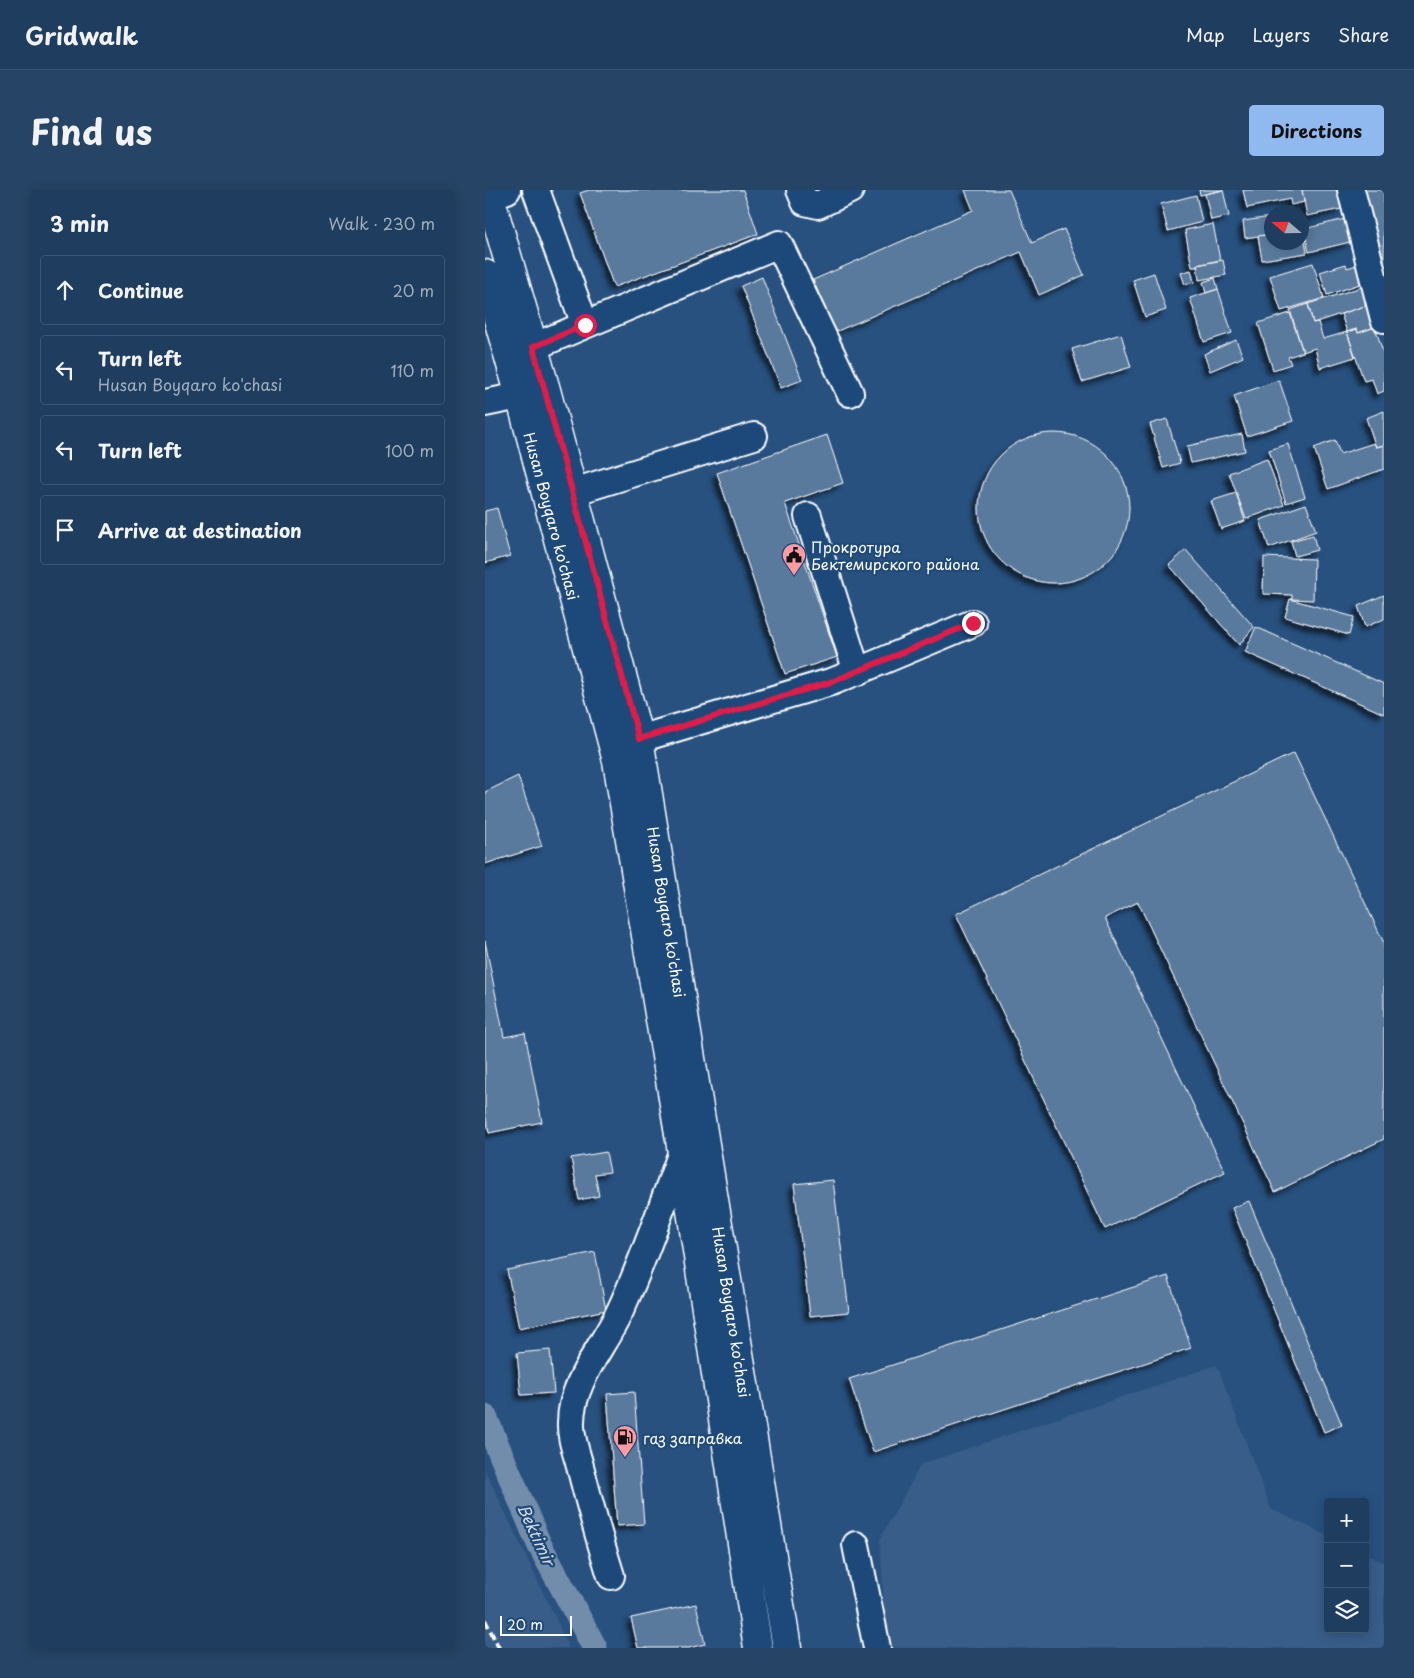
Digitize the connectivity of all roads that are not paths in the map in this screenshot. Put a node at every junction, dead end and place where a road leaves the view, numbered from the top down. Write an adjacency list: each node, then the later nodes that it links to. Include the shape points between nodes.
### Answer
1 (536, 190): 8 (street)
2 (800, 190): 3 (street, via 805,202 818,205)
3 (850, 190)
4 (1351, 190): 7 (street)
5 (495, 192): 9 (main road, Husan Boyqaro ko'chasi)
6 (485, 274): 11 (main road, Husan Boyqaro ko'chasi)
7 (1382, 307)
8 (585, 325): 9 (street); 10 (street, via 779,244)
9 (533, 347): 14 (main road, Husan Boyqaro ko'chasi)
10 (850, 393)
11 (520, 396): 12 (street); 19 (main road, Husan Boyqaro ko'chasi, via 617,761)
12 (485, 403)
13 (754, 436): 14 (street)
14 (573, 492): 18 (main road, Husan Boyqaro ko'chasi)
15 (808, 516): 17 (street)
16 (973, 623): 17 (street)
17 (857, 672): 18 (street)
18 (639, 739): 23 (main road, Husan Boyqaro ko'chasi)
19 (682, 1152): 21 (street, via 619,1313 594,1356 574,1403 572,1436); 22 (main road, Husan Boyqaro ko'chasi)
20 (856, 1544): 24 (street)
21 (611, 1576)
22 (758, 1648)
23 (787, 1648)
24 (877, 1648)

